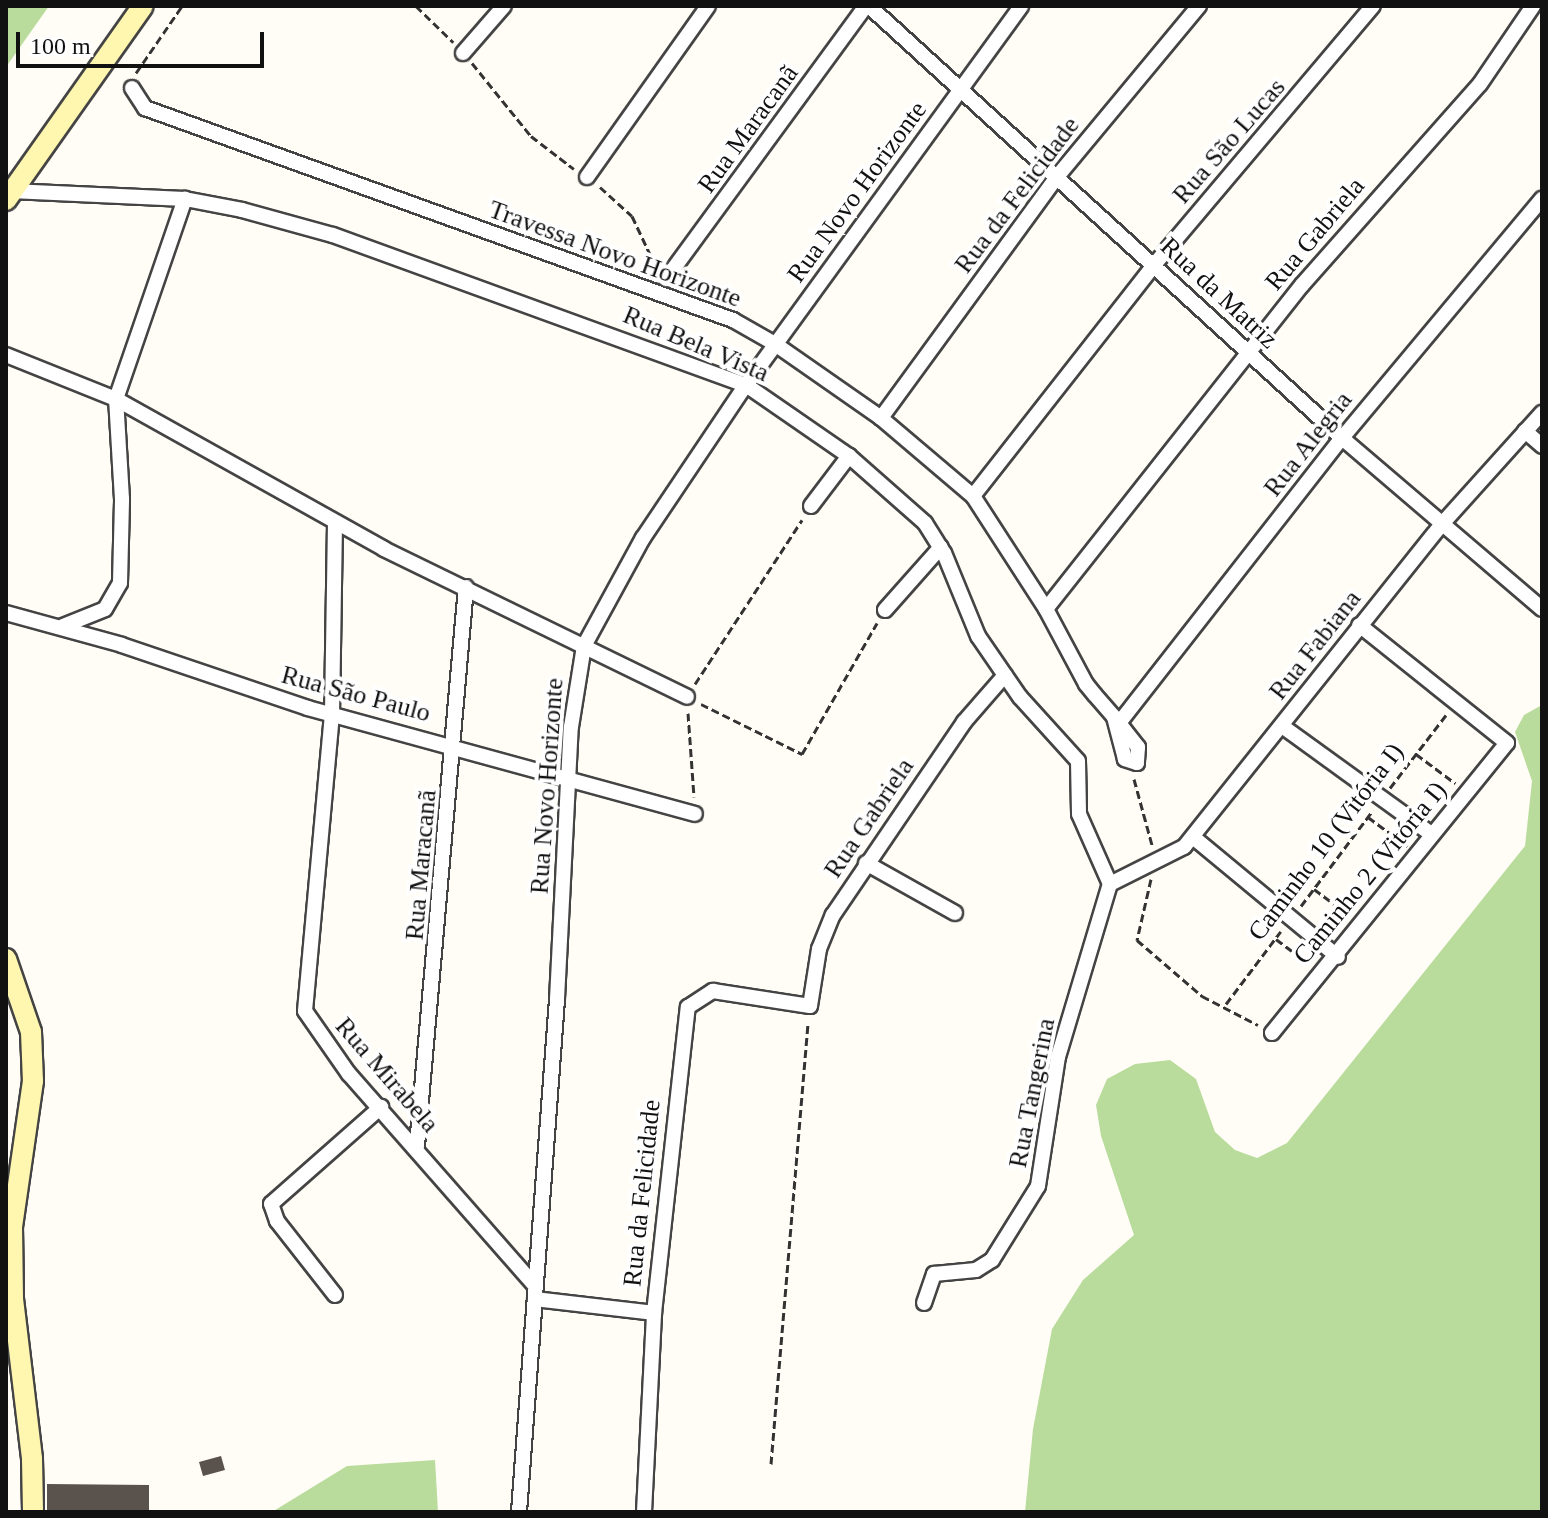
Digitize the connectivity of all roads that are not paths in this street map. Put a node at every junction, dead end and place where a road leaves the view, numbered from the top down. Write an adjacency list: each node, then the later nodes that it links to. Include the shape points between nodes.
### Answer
1 (143, 6): 14 (main road)
2 (504, 6): 9 (street)
3 (708, 6): 12 (street)
4 (867, 6): 11 (street, Rua da Matriz); 18 (street, Rua Maracanã)
5 (1021, 6): 11 (street, Rua Novo Horizonte)
6 (1199, 6): 13 (street, Rua da Felicidade)
7 (1373, 6): 17 (street, Rua São Lucas)
8 (1533, 6): 20 (street, Rua Gabriela, via 1480,84 1374,199)
9 (463, 53)
10 (132, 88): 19 (street, Travessa Novo Horizonte, via 145,108 733,320)
11 (962, 90): 13 (street, Rua da Matriz); 19 (street, Rua Novo Horizonte)
12 (587, 177)
13 (1056, 178): 17 (street, Rua da Matriz); 25 (street, Rua da Felicidade)
14 (13, 189): 15 (street, Rua Bela Vista)
15 (185, 199): 22 (street, Rua Bela Vista, via 333,235); 23 (street)
16 (1542, 199): 27 (street, Rua Alegria)
17 (1154, 265): 20 (street, Rua da Matriz); 30 (street, Rua São Lucas)
18 (666, 279)
19 (775, 344): 22 (street, Rua Novo Horizonte); 25 (street, Travessa Novo Horizonte)
20 (1248, 354): 27 (street, Rua da Matriz); 36 (street, Rua Gabriela)
21 (6, 355): 23 (street)
22 (746, 385): 29 (street, Rua Bela Vista); 42 (street, Rua Novo Horizonte, via 643,538)
23 (116, 399): 32 (street, via 209,446); 41 (street, via 120,583 105,609)
24 (1542, 413): 26 (street, Rua Fabiana)
25 (881, 418): 30 (street, Travessa Novo Horizonte)
26 (1525, 431): 28 (street); 33 (street, Rua Fabiana)
27 (1342, 438): 33 (street, Rua da Matriz); 46 (street, Rua Alegria)
28 (1542, 446)
29 (849, 456): 31 (street); 34 (street, Rua Bela Vista, via 916,514)
30 (973, 496): 36 (street, Travessa Novo Horizonte)
31 (811, 506)
32 (335, 523): 35 (street); 45 (street, Rua Mirabela)
33 (1441, 525): 37 (street, Rua da Matriz); 40 (street, Rua Fabiana)
34 (941, 547): 38 (street); 43 (street, Rua Bela Vista, via 978,636)
35 (466, 587): 42 (street); 48 (street, Rua Maracanã)
36 (1046, 609): 46 (street, Travessa Novo Horizonte, via 1080,674)
37 (1542, 609)
38 (885, 610)
39 (6, 613): 41 (street, Rua São Paulo)
40 (1359, 625): 47 (street, Rua Fabiana); 52 (street, Caminho 2 (Vitória I), via 1502,735 1506,744)
41 (62, 626): 45 (street, Rua São Paulo)
42 (584, 646): 44 (street); 50 (street, Rua Novo Horizonte)
43 (1005, 675): 54 (street, Rua Gabriela, via 964,722); 55 (street, Rua Bela Vista, via 1078,761 1079,814)
44 (687, 697)
45 (332, 714): 48 (street, Rua São Paulo); 61 (street, Rua Mirabela, via 305,1011 321,1040)
46 (1117, 720): 49 (street, Travessa Novo Horizonte, via 1140,751 1139,762)
47 (1282, 726): 52 (street); 53 (street, Rua Fabiana)
48 (455, 746): 50 (street, Rua São Paulo); 62 (street, Rua Maracanã)
49 (1130, 763)
50 (569, 779): 51 (street, Rua São Paulo); 63 (street, Rua Novo Horizonte)
51 (695, 814)
52 (1431, 834): 57 (street, Caminho 2 (Vitória I))
53 (1193, 837): 55 (street, Rua Fabiana, via 1155,865); 57 (street)
54 (866, 863): 56 (street); 59 (street, Rua Gabriela, via 826,931)
55 (1110, 884): 65 (street, Rua Tangerina, via 1058,1057 1038,1186 986,1266 934,1274)
56 (955, 913)
57 (1338, 957): 60 (street, Caminho 2 (Vitória I))
58 (6, 959): 67 (main road, via 31,1032 33,1081 12,1227 13,1299)
59 (810, 1006): 66 (street, Rua da Felicidade, via 713,991 688,1007)
60 (1272, 1033)
61 (381, 1107): 62 (street, Rua Mirabela); 64 (street, via 271,1204 277,1221)
62 (417, 1146): 63 (street, Rua Mirabela)
63 (535, 1292): 66 (street); 68 (street, Rua Novo Horizonte)
64 (335, 1295)
65 (924, 1303)
66 (654, 1313): 69 (street, Rua da Felicidade)
67 (33, 1512)
68 (519, 1512)
69 (644, 1512)

